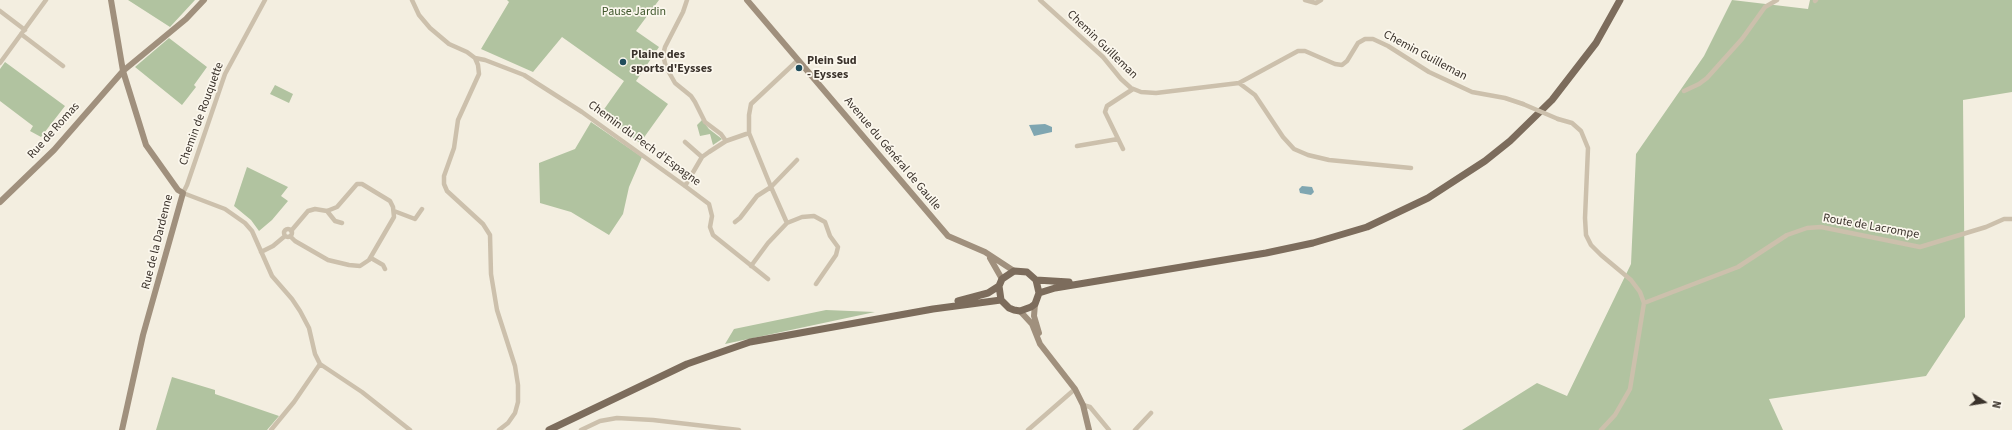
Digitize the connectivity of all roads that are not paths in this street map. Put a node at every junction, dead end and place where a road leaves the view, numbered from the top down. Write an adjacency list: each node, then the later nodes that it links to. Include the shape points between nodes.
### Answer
1 (46, 0): 14 (street)
2 (111, 0): 20 (street, Rue de la Dardenne)
3 (204, 0): 20 (street, Rue de Romas, via 186,19)
4 (265, 0): 37 (street, Chemin de Rouquette, via 225,74)
5 (412, 0): 16 (street, Chemin du Pech d'Espagne, via 419,15 430,28 449,44 468,52)
6 (687, 0): 26 (street, via 665,47 663,55 666,67 675,83 691,96 705,122)
7 (746, 0): 17 (street, Avenue du Général de Gaulle)
8 (1040, 0): 22 (street, Chemin Guilleman, via 1103,57)
9 (1305, 0): 10 (street, via 1316,3)
10 (1321, 0)
11 (1620, 0): 56 (main road, via 1596,43 1552,100 1510,141 1485,161 1428,198 1367,227 1313,243)
12 (1777, 0): 23 (street, via 1765,7 1742,39 1707,78)
13 (0, 11): 14 (street)
14 (25, 30): 15 (street)
15 (21, 34): 18 (street); 19 (street)
16 (474, 58): 35 (street, Chemin du Pech d'Espagne, via 524,75); 73 (street, via 479,74 458,120 454,148 444,176 444,184 446,191 484,224 490,235 491,274 497,310 516,366 518,385 515,413)
17 (798, 60): 24 (street, via 753,100 749,115); 48 (street, Avenue du Général de Gaulle, via 948,236)
18 (0, 63)
19 (64, 66)
20 (123, 71): 37 (street, Rue de la Dardenne, via 146,145); 38 (street, Rue de Romas, via 54,150)
21 (1239, 83): 22 (street, Chemin Guilleman, via 1156,93); 32 (street, via 1255,95 1294,149 1329,160); 61 (street, Chemin Guilleman, bridge, via 1298,51 1305,51 1342,65 1358,43 1365,39 1373,39 1429,72 1466,89 1505,98 1572,123 1581,131 1588,148 1586,235 1600,255 1631,280)
22 (1133, 89): 25 (street, via 1107,106 1105,112)
23 (1684, 91)
24 (749, 134): 26 (street); 33 (street)
25 (1118, 139): 28 (street); 29 (street)
26 (726, 141): 30 (street)
27 (685, 142): 30 (street)
28 (1077, 146)
29 (1123, 149)
30 (702, 157): 35 (street)
31 (797, 160): 34 (street)
32 (1411, 168)
33 (767, 176): 34 (street); 36 (street)
34 (779, 178): 36 (street)
35 (685, 186): 50 (street, Chemin du Pech d'Espagne, via 709,204 712,216 710,227 714,235)
36 (771, 187): 43 (street, via 757,196); 45 (street)
37 (183, 194): 47 (street, via 237,215 252,231); 70 (street, Rue de la Dardenne, via 143,335)
38 (0, 202)
39 (422, 209): 41 (street, via 415,218)
40 (327, 211): 41 (street, via 341,204 357,184 362,184 390,201); 44 (street, via 335,220); 46 (street, via 308,211)
41 (394, 211): 49 (street, via 394,217)
42 (2012, 219): 61 (street, Route de Lacrompe, via 2004,219 1986,228 1920,248 1821,227 1807,228 1787,235 1738,267)
43 (735, 222)
44 (342, 223)
45 (787, 223): 50 (street); 57 (street, via 808,216 821,219 827,225 830,236 838,247 836,255)
46 (288, 236): 47 (street); 49 (street, via 317,254 339,263 360,266)
47 (261, 252): 66 (street, via 272,276 300,311 309,328)
48 (985, 252): 52 (street, Avenue du Général de Gaulle); 54 (street)
49 (371, 258): 51 (street)
50 (751, 266): 53 (street, Chemin du Pech d'Espagne)
51 (385, 269)
52 (1014, 271): 54 (main road); 55 (main road, via 1026,272)
53 (768, 279)
54 (1002, 279): 58 (main road)
55 (1036, 280): 56 (main road); 59 (main road)
56 (1086, 283): 59 (main road)
57 (816, 284)
58 (999, 286): 60 (main road); 63 (main road, via 988,293)
59 (1039, 293): 62 (main road)
60 (1001, 300): 63 (main road); 64 (main road, via 1009,308)
61 (1644, 303): 81 (street, via 1630,389 1615,415)
62 (1035, 304): 64 (main road); 65 (street, via 1034,316)
63 (934, 309): 74 (main road, via 750,342 687,364)
64 (1020, 311): 65 (street, via 1032,324 1040,344)
65 (1049, 356): 67 (street)
66 (320, 364): 71 (street); 72 (street, via 362,392)
67 (1075, 389): 68 (street); 77 (street)
68 (1083, 405): 78 (street); 79 (street, via 1090,407)
69 (1151, 413): 80 (street)
70 (122, 430)
71 (271, 430)
72 (410, 430)
73 (499, 430)
74 (548, 430)
75 (580, 430): 76 (street, via 600,421 617,418)
76 (739, 430)
77 (1028, 430)
78 (1089, 430)
79 (1109, 430)
80 (1135, 430)
81 (1601, 430)

